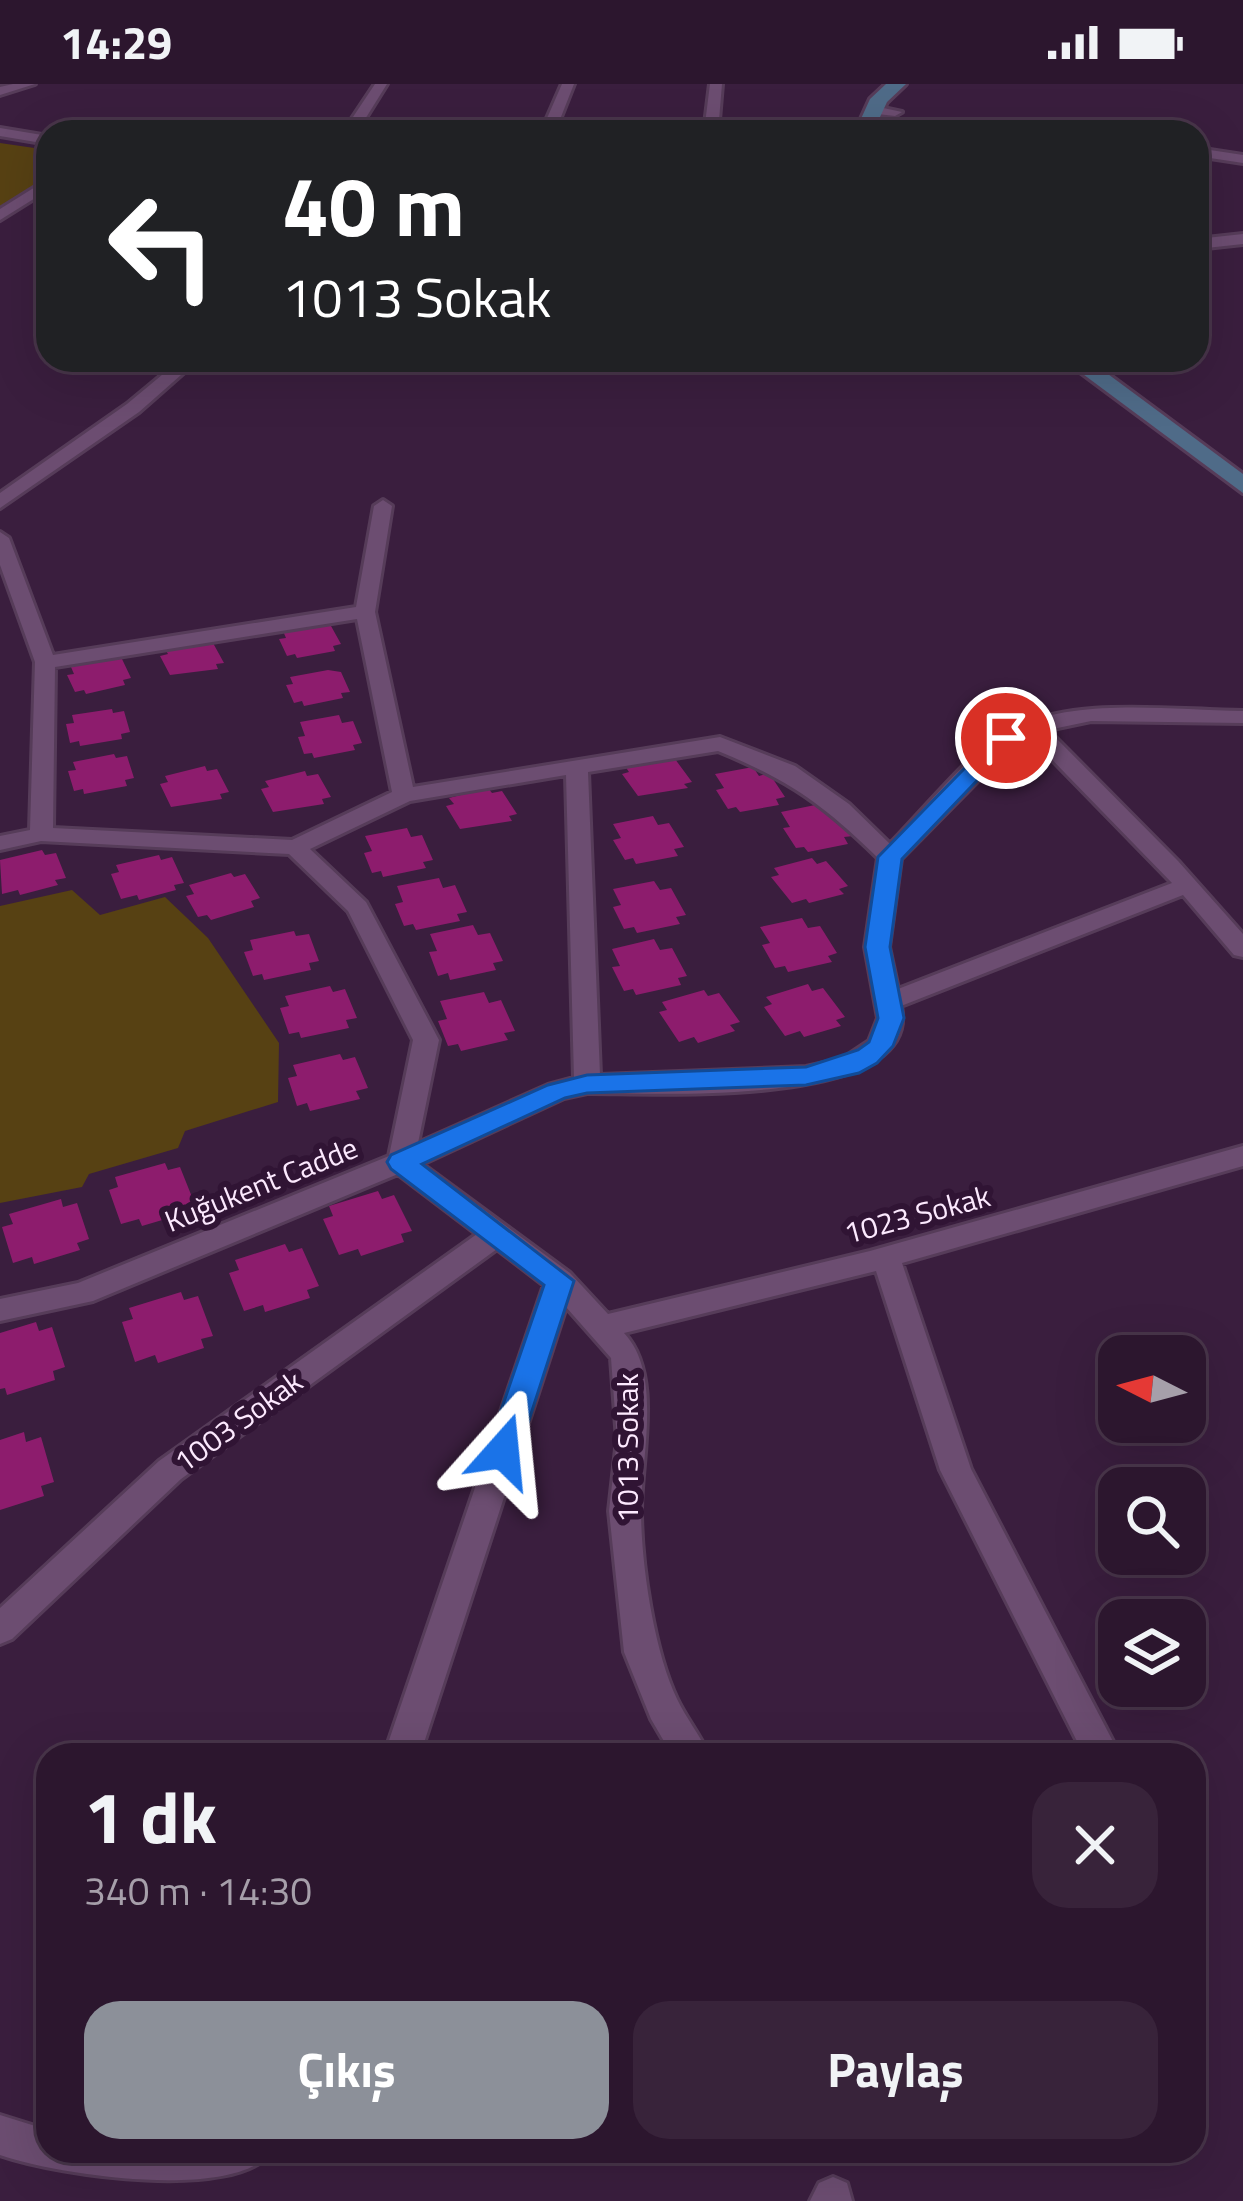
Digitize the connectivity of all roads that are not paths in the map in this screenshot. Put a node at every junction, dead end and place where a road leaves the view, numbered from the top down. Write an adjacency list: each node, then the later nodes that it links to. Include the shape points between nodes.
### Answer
1 (29, 84): 7 (street)
2 (381, 84): 10 (street)
3 (568, 84): 11 (street)
4 (716, 84): 12 (street)
5 (897, 84): 8 (street)
6 (917, 84): 9 (street)
7 (0, 91)
8 (874, 110): 9 (street); 13 (street)
9 (895, 112): 14 (street)
10 (358, 120)
11 (553, 120)
12 (712, 120)
13 (869, 120)
14 (891, 120)
15 (0, 132): 16 (street)
16 (36, 138)
17 (1209, 154): 18 (street)
18 (1243, 159)
19 (36, 191): 20 (street)
20 (0, 216)
21 (1243, 239): 22 (street)
22 (1209, 243)
23 (176, 372): 28 (street)
24 (1092, 372): 27 (street)
25 (1118, 372): 26 (street)
26 (1243, 465)
27 (1243, 486)
28 (0, 502)
29 (383, 506): 31 (street)
30 (0, 538): 32 (street)
31 (365, 612): 32 (street); 36 (street)
32 (45, 662): 37 (street)
33 (1243, 717): 34 (street, via 1091,715)
34 (1032, 726): 40 (street, via 1006,738); 41 (street)
35 (577, 767): 36 (street); 40 (street, via 720,744 787,771 842,809); 44 (street)
36 (404, 795): 39 (street)
37 (41, 834): 38 (street); 39 (street)
38 (0, 843)
39 (295, 848): 46 (street, Kuğukent Cadde, via 358,907 426,1040)
40 (890, 857): 43 (street, via 877,947)
41 (1187, 885): 42 (street); 43 (street)
42 (1243, 950)
43 (888, 1002): 44 (street, via 880,1046 850,1066 754,1080)
44 (587, 1084): 46 (street)
45 (1243, 1156): 48 (street, 1023 Sokak)
46 (401, 1162): 47 (street, 1013 Sokak); 50 (street, Kuğukent Cadde, via 83,1293)
47 (496, 1236): 49 (street, 1013 Sokak); 52 (street, 1003 Sokak, via 170,1470)
48 (886, 1257): 51 (street, 1023 Sokak); 55 (street, via 956,1470)
49 (560, 1281): 51 (street, 1013 Sokak); 53 (street)
50 (0, 1310)
51 (605, 1326): 54 (street, 1013 Sokak, via 626,1354 632,1440 625,1511 641,1652)
52 (0, 1629)
53 (406, 1743)
54 (684, 1743)
55 (1096, 1743)
56 (0, 2135): 57 (street)
57 (36, 2150)
58 (66, 2163): 60 (street)
59 (245, 2163): 60 (street, via 207,2188)
60 (146, 2197)

